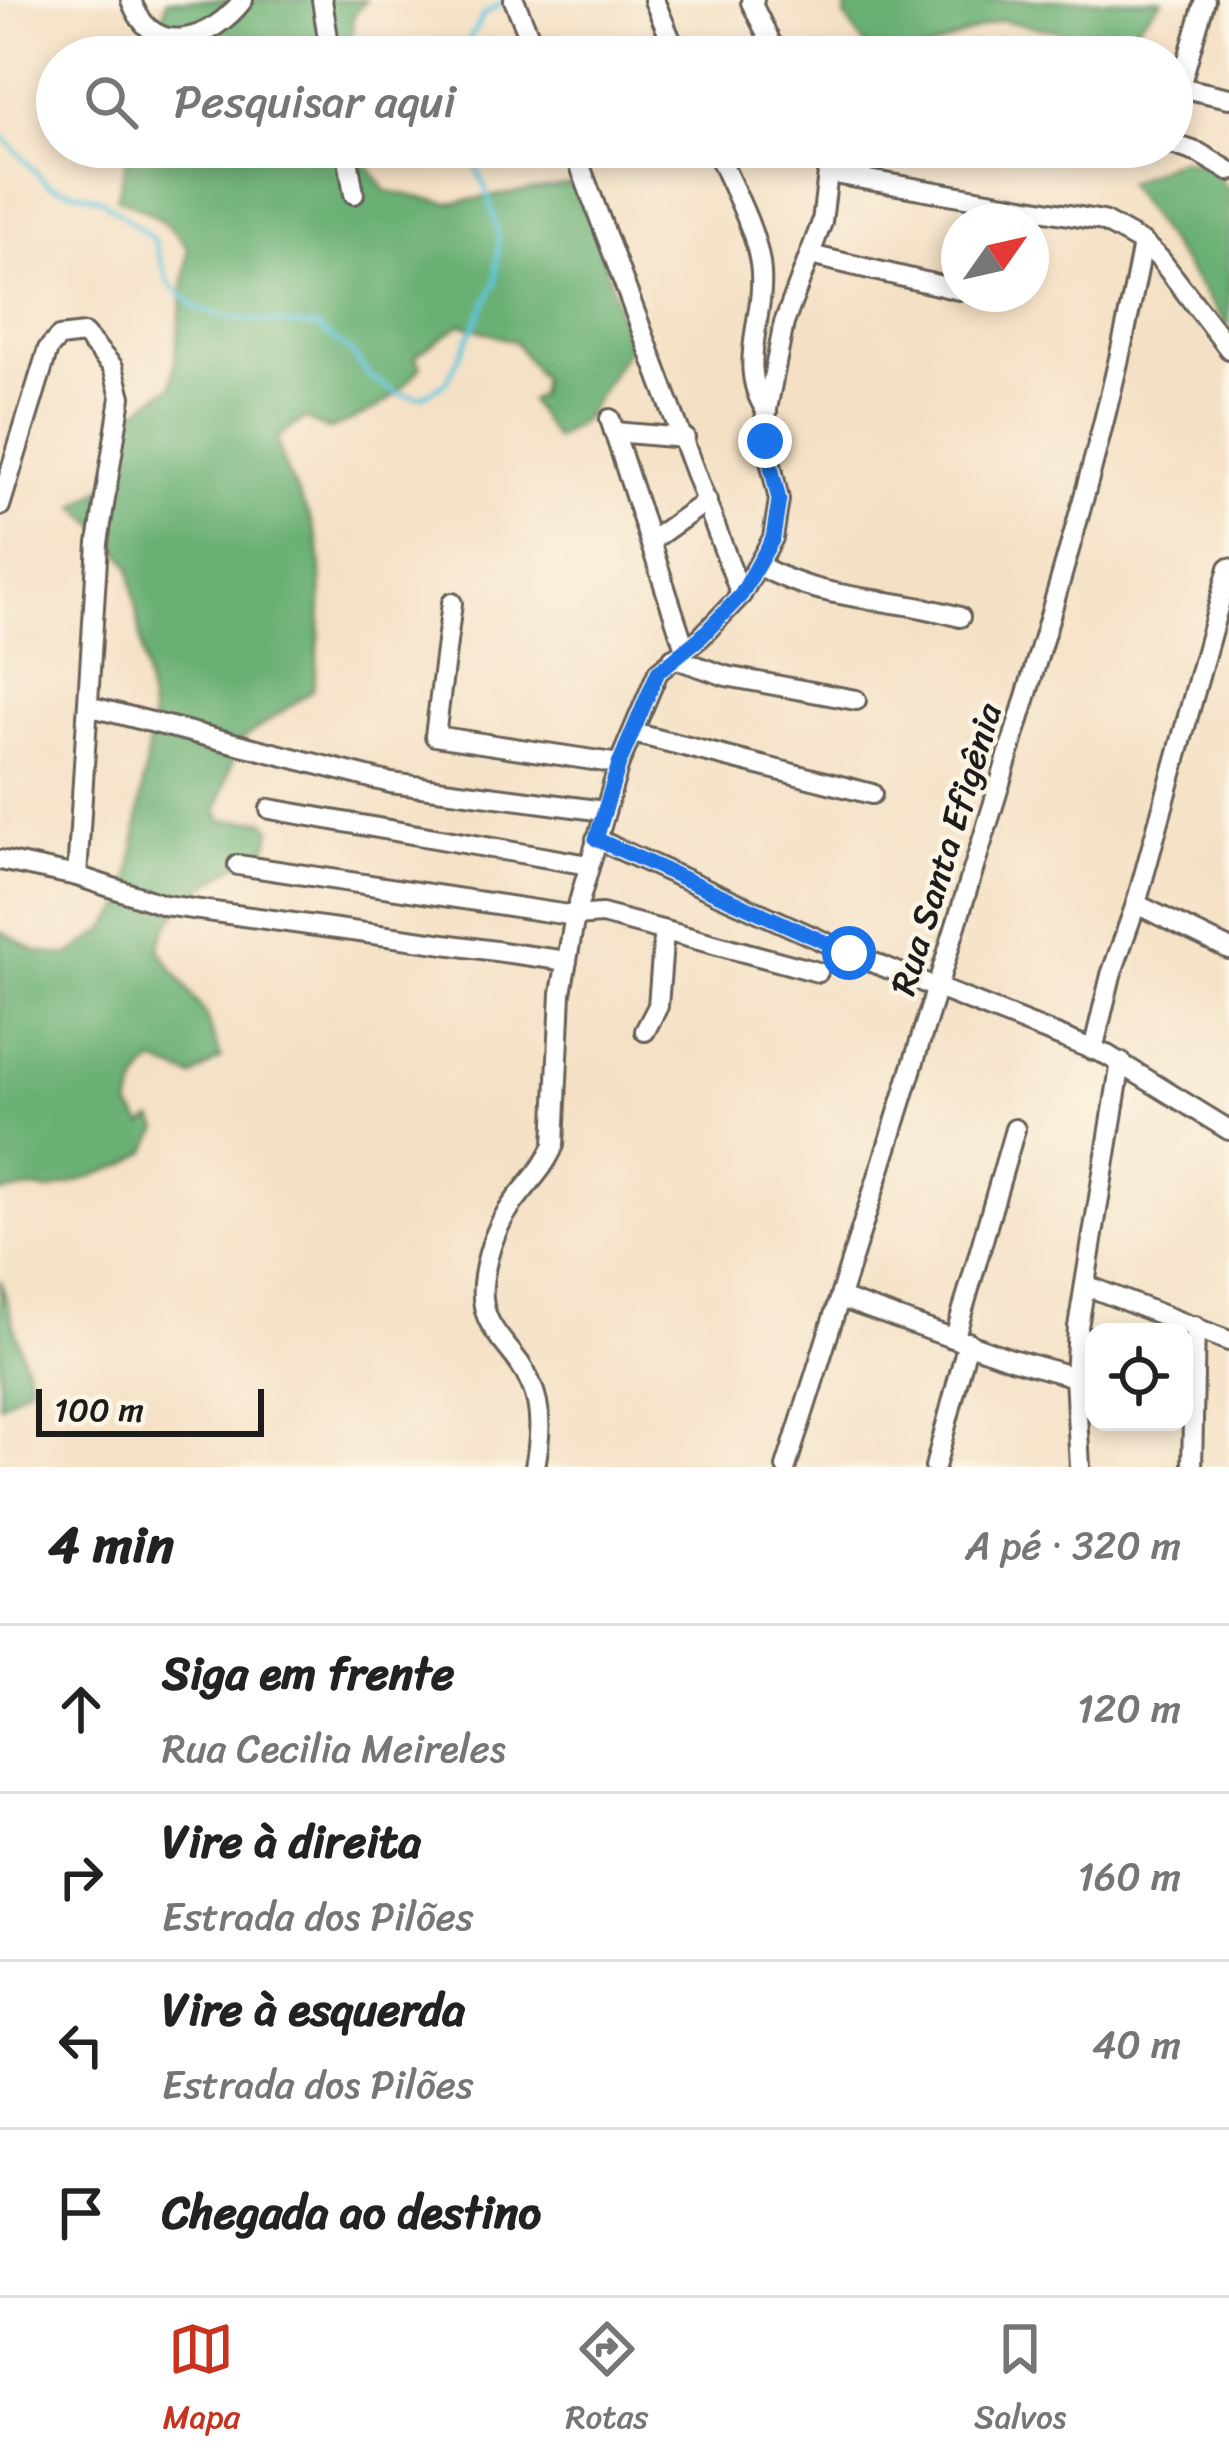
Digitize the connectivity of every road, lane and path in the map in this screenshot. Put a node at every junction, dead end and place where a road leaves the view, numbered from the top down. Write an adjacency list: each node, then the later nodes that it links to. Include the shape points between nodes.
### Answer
1 (131, 0): 8 (street, via 151,32)
2 (242, 0): 9 (street)
3 (322, 0): 10 (street)
4 (654, 0): 12 (street)
5 (1205, 0): 14 (street)
6 (752, 1): 13 (street)
7 (516, 3): 11 (street)
8 (166, 36)
9 (196, 36)
10 (328, 36)
11 (529, 36)
12 (669, 36)
13 (768, 36)
14 (1193, 40)
15 (1193, 90): 16 (street)
16 (1229, 98)
17 (1193, 151): 22 (street)
18 (350, 168): 24 (street)
19 (582, 168): 30 (street)
20 (723, 168): 29 (street, via 760,262 750,362)
21 (826, 168): 23 (street)
22 (1229, 171)
23 (828, 173): 25 (street, via 1103,221); 26 (street)
24 (354, 194)
25 (1143, 243): 28 (street); 58 (street, Rua Santa Efigênia, via 1093,459)
26 (810, 255): 27 (street); 29 (street, via 784,323)
27 (941, 286)
28 (1229, 350)
29 (767, 412): 34 (street, via 763,429 779,500)
30 (685, 438): 31 (street); 33 (street, via 612,425)
31 (707, 501): 33 (street); 36 (street)
32 (0, 506): 41 (street, via 48,349 59,337 84,334 113,367 121,397 98,543)
33 (652, 540): 39 (street)
34 (760, 566): 36 (street); 38 (street, via 820,592)
35 (1229, 568): 52 (street)
36 (741, 595): 39 (street)
37 (452, 603): 43 (street, via 438,738)
38 (960, 617)
39 (679, 653): 40 (street, via 726,676); 42 (street, via 653,680)
40 (856, 700)
41 (88, 706): 46 (street, via 391,783); 51 (street)
42 (633, 733): 43 (street); 44 (street)
43 (619, 764): 46 (street)
44 (872, 794)
45 (270, 809): 50 (street)
46 (604, 812): 47 (street)
47 (596, 839): 50 (street); 58 (street)
48 (0, 860): 51 (street)
49 (238, 865): 53 (street)
50 (589, 865): 53 (street)
51 (77, 876): 56 (street, via 164,905)
52 (1136, 904): 55 (street); 60 (street)
53 (575, 916): 54 (street, via 602,914); 56 (street)
54 (664, 931): 57 (street); 59 (street, via 658,1006)
55 (1229, 950)
56 (567, 962): 70 (street, via 554,1145 500,1223 483,1281 487,1320 529,1378 539,1407)
57 (818, 972)
58 (939, 990): 60 (street); 65 (street, Rua Santa Efigênia)
59 (645, 1030)
60 (1093, 1050): 61 (street)
61 (1121, 1062): 63 (street); 64 (street)
62 (1015, 1129): 67 (street)
63 (1229, 1130)
64 (1085, 1285): 66 (street); 69 (street)
65 (840, 1298): 67 (street); 71 (street, Rua Santa Efigênia)
66 (1195, 1326): 68 (street); 74 (street)
67 (962, 1340): 69 (street); 72 (street)
68 (1229, 1341)
69 (1075, 1377): 73 (street)
70 (535, 1467)
71 (786, 1467)
72 (935, 1467)
73 (1080, 1467)
74 (1192, 1467)

